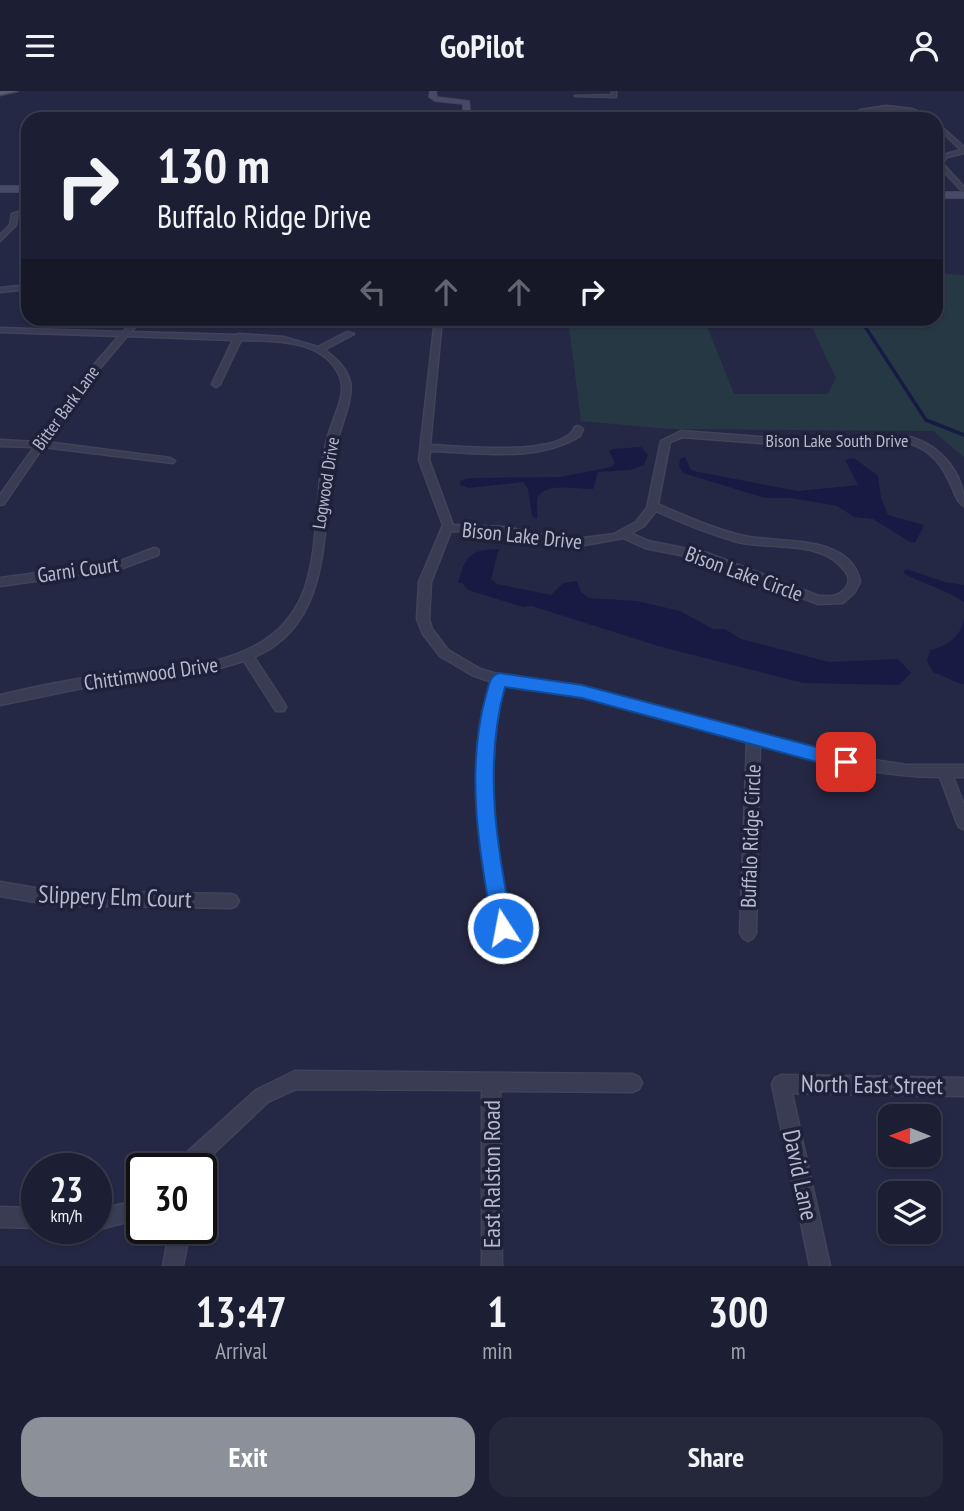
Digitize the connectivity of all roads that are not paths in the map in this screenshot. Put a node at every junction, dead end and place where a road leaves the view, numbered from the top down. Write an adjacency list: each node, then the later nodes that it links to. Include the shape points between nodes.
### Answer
1 (13, 91): 4 (main road)
2 (433, 91): 6 (street, via 435,99 467,101)
3 (614, 91): 5 (street, via 613,96)
4 (0, 93)
5 (577, 96)
6 (467, 112)
7 (856, 112): 8 (street, via 867,107)
8 (908, 112)
9 (943, 130): 10 (street)
10 (964, 151): 11 (street)
11 (943, 157)
12 (943, 169): 15 (street)
13 (0, 189): 14 (street)
14 (21, 189)
15 (964, 193): 16 (street)
16 (943, 194)
17 (21, 214): 18 (street, via 12,217 13,225)
18 (0, 239)
19 (21, 288): 20 (street)
20 (0, 290)
21 (132, 326): 24 (street, Bitter Bark Lane)
22 (437, 326): 33 (street)
23 (0, 330): 24 (street)
24 (126, 333): 26 (street); 32 (street, Bitter Bark Lane)
25 (350, 334): 27 (street)
26 (239, 336): 27 (street, via 284,339); 28 (street)
27 (318, 350): 42 (street, Logwood Drive, via 339,367 347,391 329,449 312,587)
28 (216, 384)
29 (578, 429): 33 (street, via 569,441 549,448)
30 (675, 435): 36 (street, Bison Lake South Drive, via 775,441 908,439 927,445 944,458); 37 (street, via 665,443)
31 (0, 443): 32 (street)
32 (39, 444): 34 (street); 35 (street, Bitter Bark Lane)
33 (425, 448): 38 (street, via 425,466)
34 (170, 461)
35 (0, 502)
36 (964, 503)
37 (653, 506): 39 (street, Bison Lake Drive, via 640,524); 39 (street, Bison Lake Circle, via 690,524 746,540 812,547 844,562 854,571 855,585 841,599 818,600 703,556 645,544)
38 (448, 528): 39 (street, Bison Lake Drive, via 501,529 568,544); 44 (street, via 422,599 422,618 441,649 461,665)
39 (624, 534)
40 (154, 552): 41 (street, Garni Court, via 120,565)
41 (0, 582)
42 (290, 624): 43 (street, Chittimwood Drive)
43 (247, 656): 45 (street, Chittimwood Drive, via 201,670 95,680); 46 (street)
44 (499, 680): 47 (street, via 582,692); 53 (street, via 486,724 485,801 489,859)
45 (0, 700)
46 (280, 707)
47 (754, 739): 49 (street, via 846,762); 54 (street, Buffalo Ridge Circle)
48 (964, 771): 49 (street)
49 (945, 773): 50 (street)
50 (964, 823)
51 (0, 889): 52 (street, Slippery Elm Court, via 53,898)
52 (230, 901)
53 (503, 928)
54 (748, 933)
55 (491, 1082): 56 (street); 59 (street, via 295,1080 262,1096); 64 (street, East Ralston Road)
56 (633, 1083)
57 (781, 1084): 58 (street, North East Street); 65 (street, David Lane)
58 (964, 1087)
59 (203, 1153)
60 (0, 1217): 61 (street)
61 (21, 1218)
62 (177, 1244): 63 (street)
63 (173, 1266)
64 (492, 1266)
65 (820, 1266)

